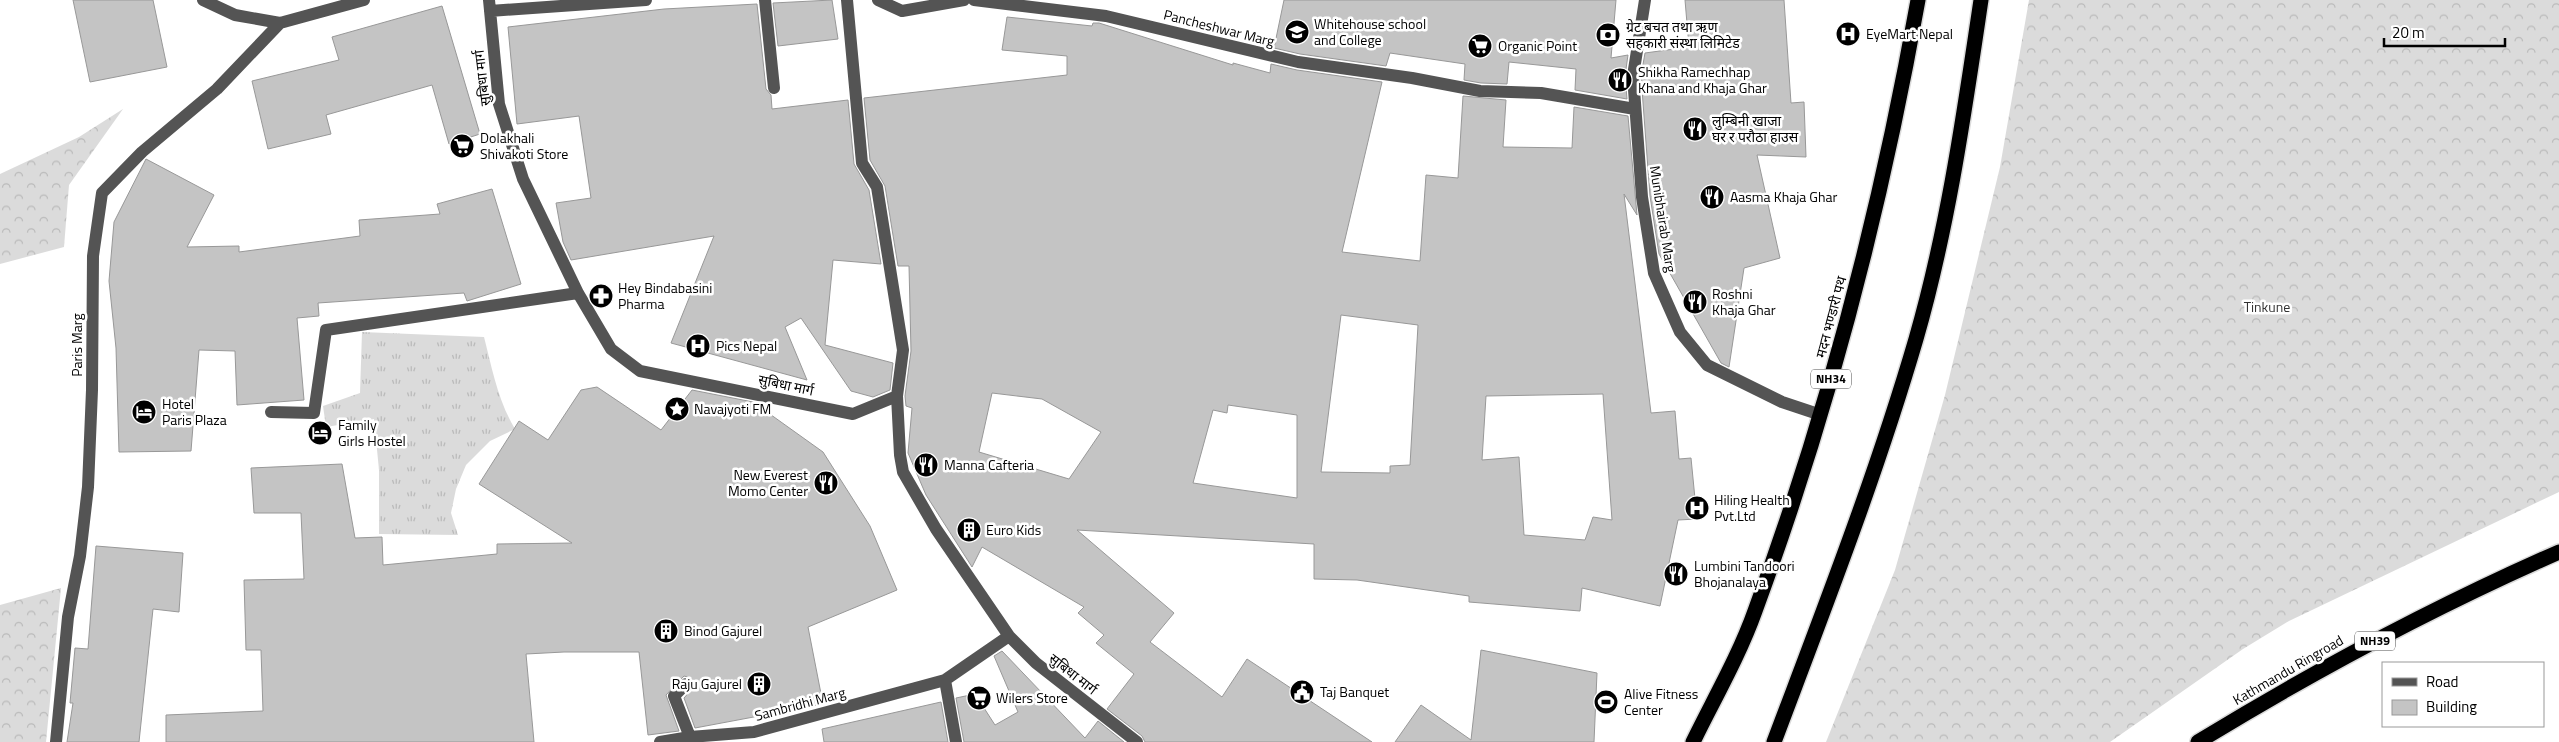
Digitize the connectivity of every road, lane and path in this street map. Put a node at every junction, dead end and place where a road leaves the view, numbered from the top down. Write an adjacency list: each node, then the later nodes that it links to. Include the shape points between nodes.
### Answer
1 (203, 0): 13 (street, via 235,15)
2 (364, 0): 13 (street)
3 (646, 0): 12 (street)
4 (765, 0): 14 (street)
5 (847, 0): 17 (street, via 862,163 877,187 903,350)
6 (878, 0): 7 (street, via 902,11)
7 (964, 0)
8 (974, 0): 15 (street, Pancheshwar Marg, via 1106,16 1298,62 1480,91 1541,93)
9 (1645, 0): 15 (street, Munibhairab Marg, via 1633,76)
10 (1918, 0): 19 (highway, मदन भण्डारी पथ / NH34, via 1868,244)
11 (1981, 0): 30 (highway, via 1943,232 1916,338 1862,509)
12 (490, 6): 16 (street, सुबिधा मार्ग, via 499,104 523,179)
13 (280, 23): 25 (street, Paris Marg, via 216,89 142,152 102,194 93,256 88,487 80,556 68,617)
14 (774, 88)
15 (1635, 109): 19 (street, Munibhairab Marg, via 1642,197 1654,273 1680,332 1707,365 1782,402)
16 (578, 293): 17 (street, सुबिधा मार्ग, via 611,349 640,371 852,414); 18 (street, via 326,330 314,413)
17 (898, 396): 21 (street, सुबिधा मार्ग, via 903,472 936,528)
18 (272, 412)
19 (1821, 415): 29 (highway, मदन भण्डारी पथ / NH34, via 1754,613)
20 (2559, 552): 31 (highway, Kathmandu Ringroad / NH39, via 2343,657)
21 (1009, 636): 22 (street, Sambridhi Marg); 28 (street, सुबिधा मार्ग, via 1036,663)
22 (945, 680): 24 (street, Sambridhi Marg, via 754,732); 27 (street)
23 (686, 684): 24 (street, via 674,696)
24 (690, 737): 26 (street, Sambridhi Marg)
25 (56, 742)
26 (660, 742)
27 (956, 742)
28 (1137, 742)
29 (1694, 742)
30 (1774, 742)
31 (2198, 742)

